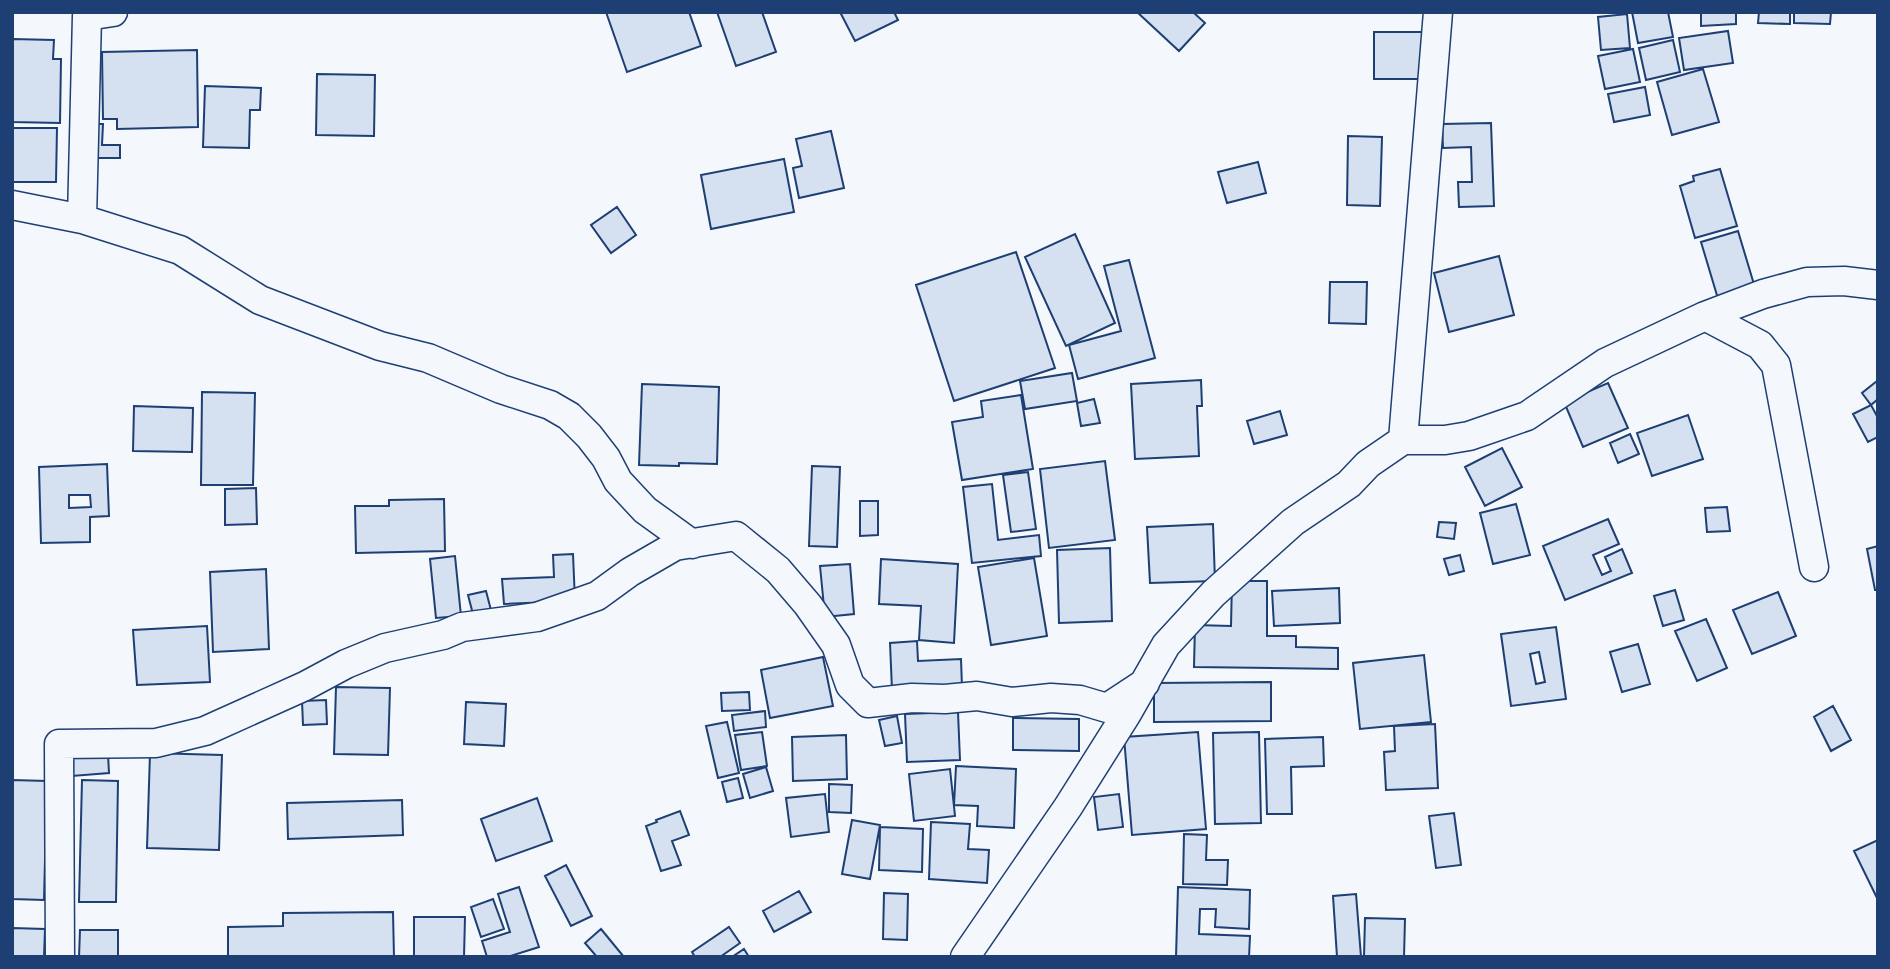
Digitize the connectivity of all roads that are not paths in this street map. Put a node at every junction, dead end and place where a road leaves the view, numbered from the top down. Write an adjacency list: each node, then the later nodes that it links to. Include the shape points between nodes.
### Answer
1 (113, 12): 4 (street, via 87,16)
2 (1438, 12): 7 (street)
3 (12, 205): 4 (street)
4 (82, 219): 8 (street, via 180,250 260,300 290,312 550,405 589,436 618,481 645,510)
5 (1878, 285): 6 (street, via 1807,282)
6 (1705, 316): 7 (street, via 1605,363 1527,416 1469,436); 9 (street, via 1760,345 1776,365)
7 (1402, 440): 10 (street, via 1293,522 1213,594 1166,645)
8 (692, 544): 10 (street, via 736,536 778,570 836,645 850,685 868,703 977,695 1012,702 1080,700 1107,708); 11 (street, via 675,545 597,596 537,617 462,627 385,648 205,731 156,743 59,744)
9 (1814, 567)
10 (1145, 683): 12 (street, via 1068,807)
11 (60, 957)
12 (965, 957)

